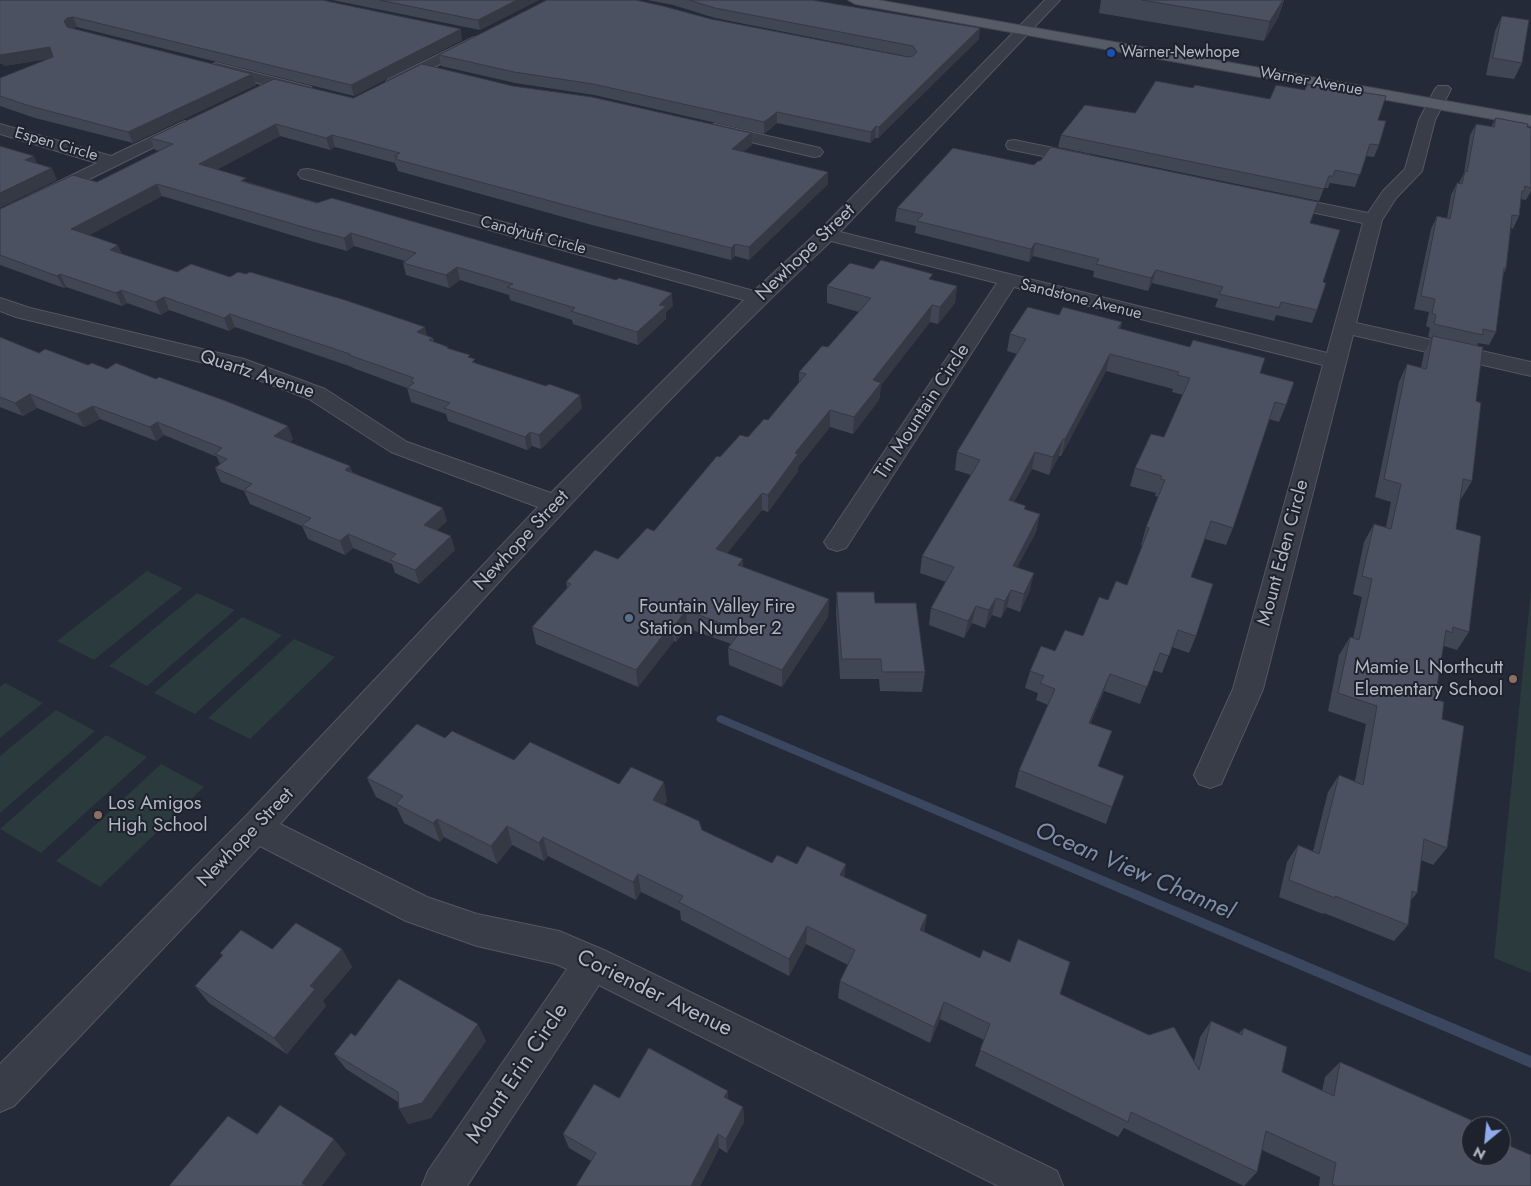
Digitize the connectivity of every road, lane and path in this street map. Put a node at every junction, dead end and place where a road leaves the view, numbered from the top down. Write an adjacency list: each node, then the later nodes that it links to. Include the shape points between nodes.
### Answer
1 (855, 0): 6 (main road, Warner Avenue)
2 (1053, 0): 4 (street, Newhope Street)
3 (1018, 14): 4 (main road)
4 (1037, 18): 5 (main road); 6 (street, Newhope Street)
5 (1055, 21)
6 (1024, 31): 17 (main road, Warner Avenue); 30 (street, Newhope Street)
7 (459, 33): 9 (street, via 485,35)
8 (202, 64): 11 (street)
9 (421, 68): 10 (street); 13 (street)
10 (440, 73)
11 (275, 83): 15 (street); 16 (street)
12 (1423, 86): 17 (main road, Warner Avenue)
13 (380, 90)
14 (1462, 92): 17 (main road, Warner Avenue)
15 (318, 93)
16 (249, 96)
17 (1439, 97): 19 (main road, Warner Avenue); 29 (street, Mount Eden Circle, via 1427,120 1413,170 1389,195)
18 (198, 120): 24 (street)
19 (1531, 121)
20 (699, 126): 23 (street)
21 (0, 129): 24 (street, Espen Circle)
22 (1014, 145): 25 (street)
23 (814, 152)
24 (113, 162): 28 (street)
25 (1102, 163)
26 (307, 174): 32 (street, Candytuft Circle)
27 (1267, 198): 29 (street)
28 (0, 216)
29 (1374, 220): 34 (street, Mount Eden Circle)
30 (827, 234): 31 (street, Sandstone Avenue); 32 (street, Newhope Street)
31 (1008, 282): 35 (street, Sandstone Avenue); 38 (street, Tin Mountain Circle)
32 (758, 298): 37 (street, Newhope Street)
33 (0, 304): 37 (street, Quartz Avenue, via 23,313 236,364 317,394 399,447)
34 (1344, 327): 35 (street, Mount Eden Circle); 36 (street)
35 (1336, 362): 39 (street, Mount Eden Circle, via 1248,689)
36 (1531, 369)
37 (555, 504): 40 (street, Newhope Street)
38 (837, 542)
39 (1210, 775)
40 (256, 828): 41 (street, Coriender Avenue, via 418,910 477,930 559,948); 42 (street, Newhope Street)
41 (593, 963): 43 (street, Mount Erin Circle); 44 (street, Coriender Avenue)
42 (0, 1092)
43 (443, 1186)
44 (1042, 1186)

